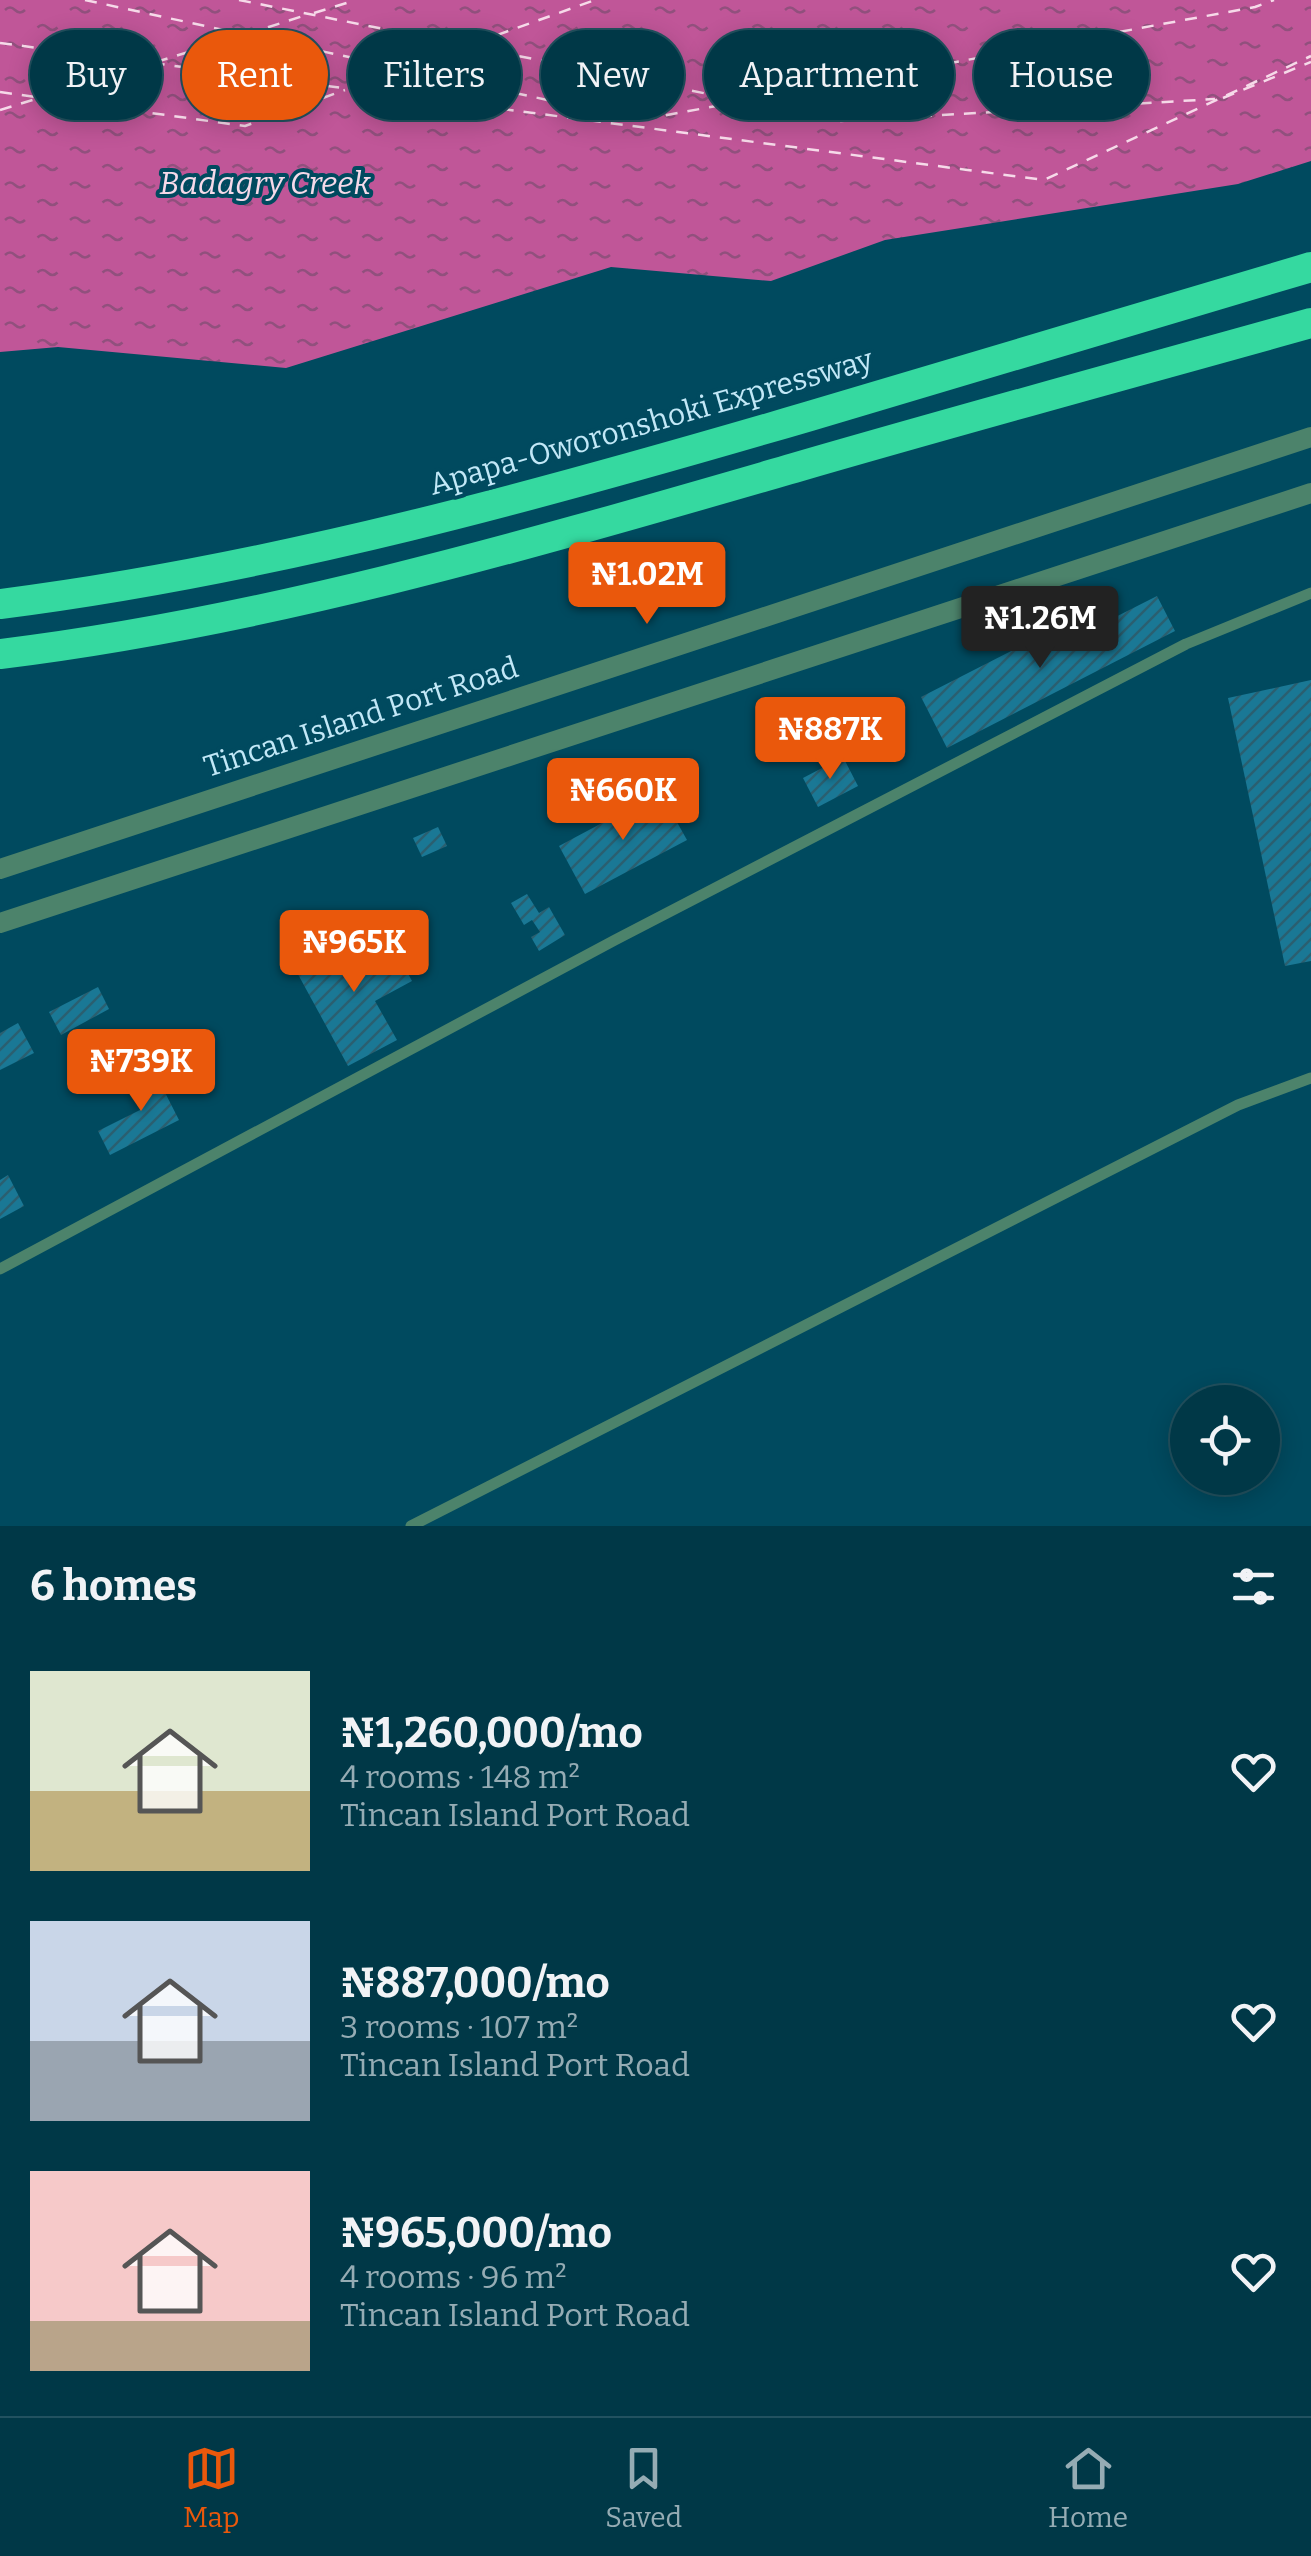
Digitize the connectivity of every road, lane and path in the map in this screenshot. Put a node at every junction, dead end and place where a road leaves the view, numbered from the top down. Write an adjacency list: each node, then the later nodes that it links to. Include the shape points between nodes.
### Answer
1 (1311, 267): 6 (highway, Apapa-Oworonshoki Expressway, via 584,483 238,566)
2 (1311, 323): 7 (highway, via 482,555 267,607)
3 (1311, 437): 8 (street, Tincan Island Port Road)
4 (1311, 492): 9 (street)
5 (1311, 592): 11 (lane, via 1186,644)
6 (0, 604)
7 (0, 654)
8 (0, 869)
9 (0, 922)
10 (1311, 1078): 12 (lane, via 1238,1106)
11 (0, 1269)
12 (411, 1526)

